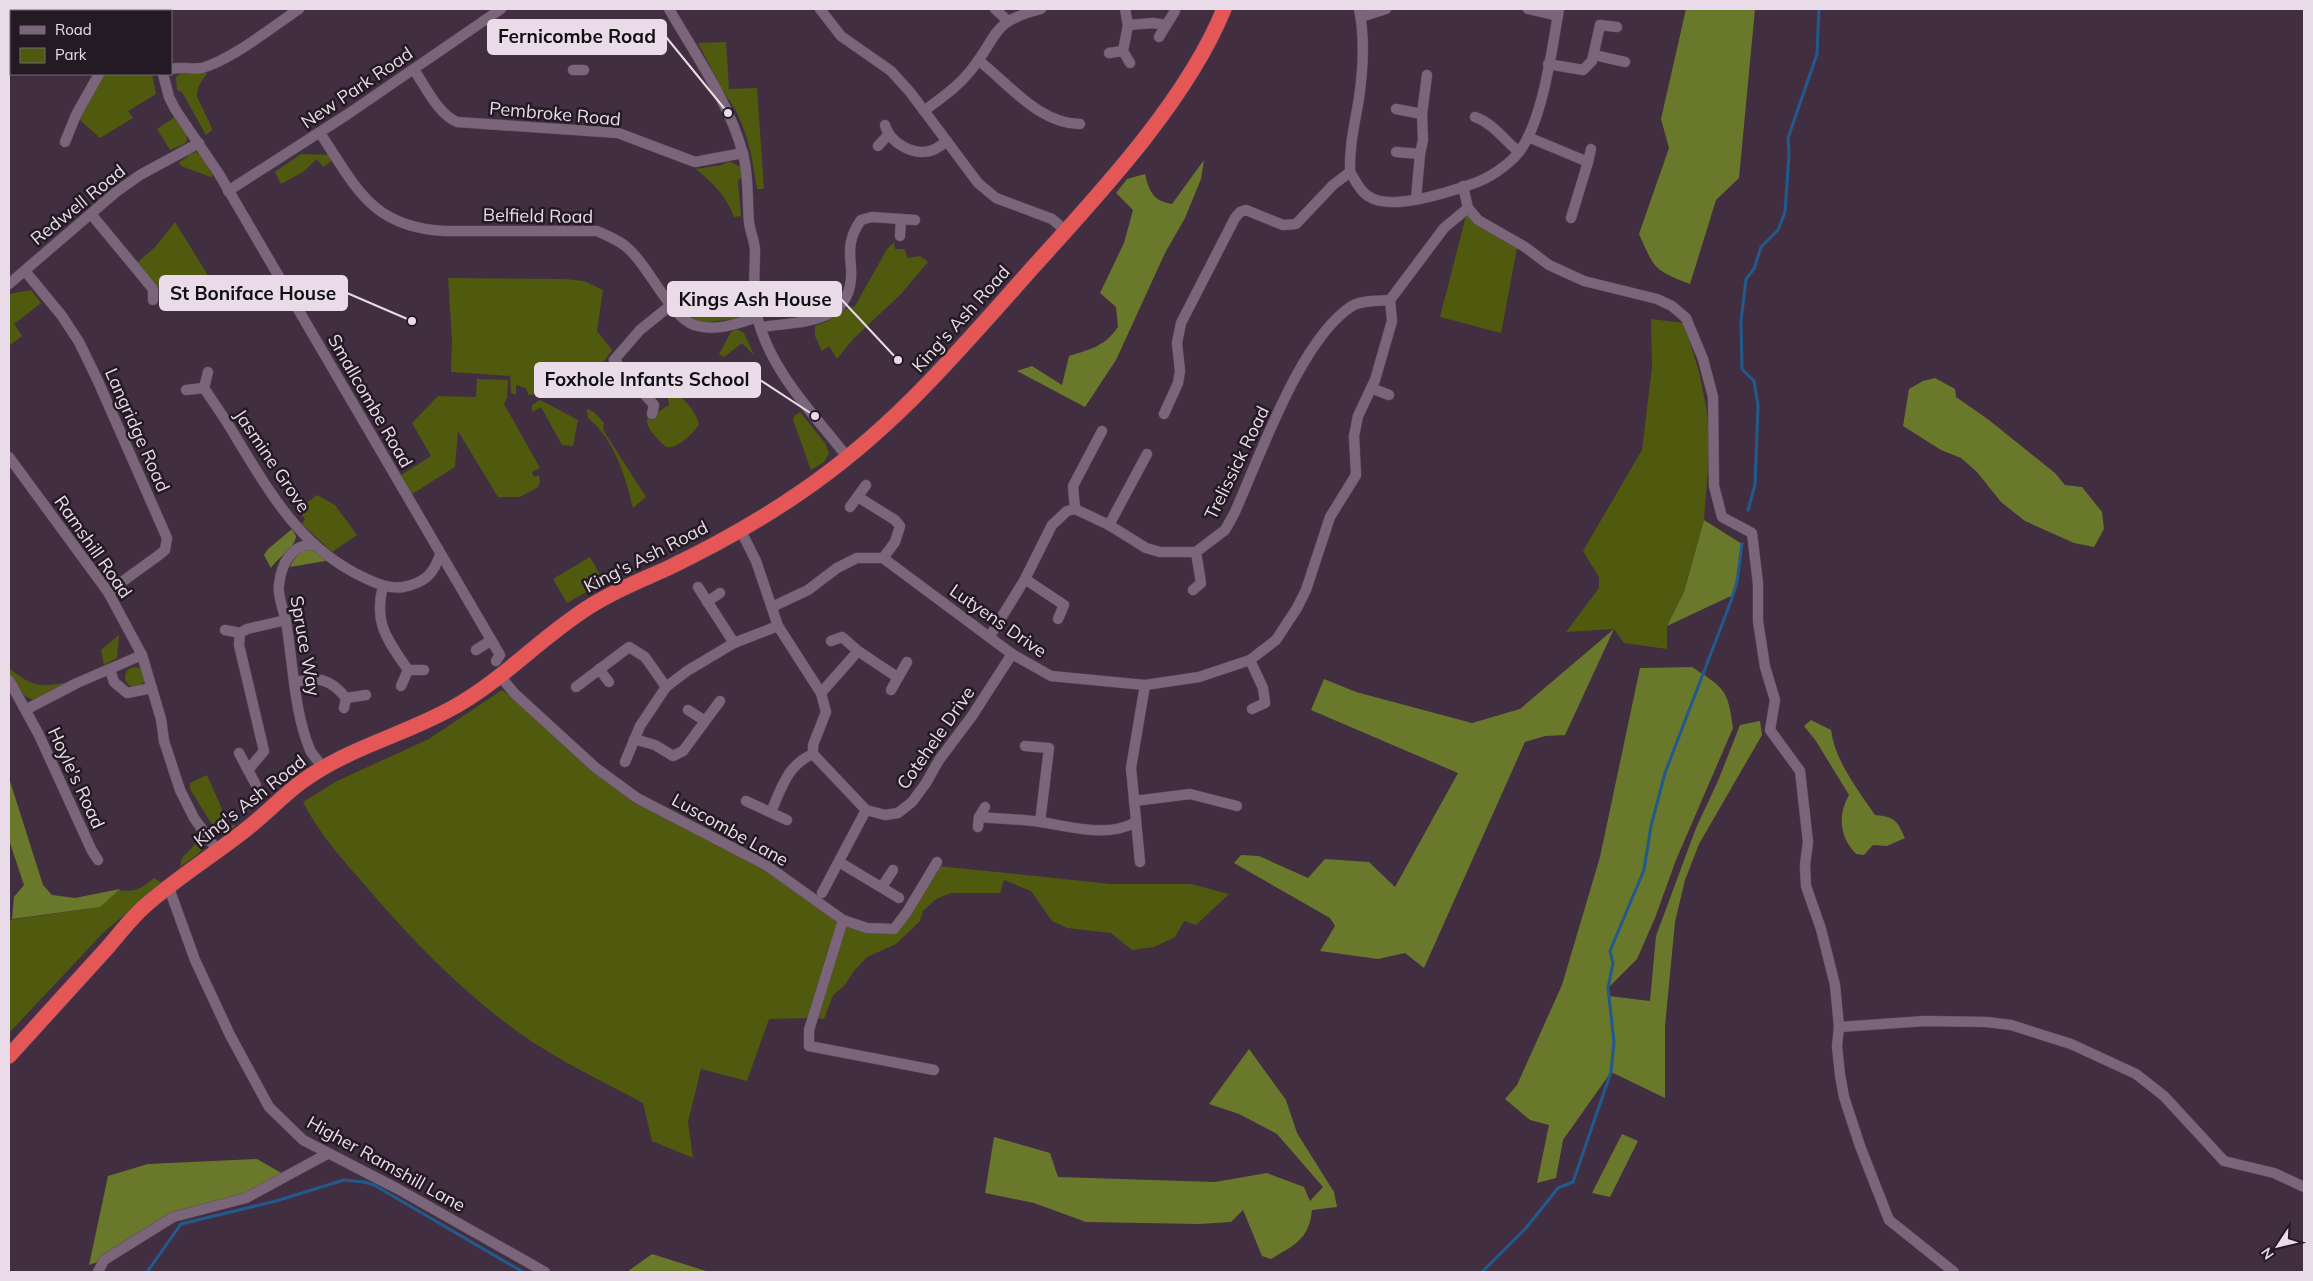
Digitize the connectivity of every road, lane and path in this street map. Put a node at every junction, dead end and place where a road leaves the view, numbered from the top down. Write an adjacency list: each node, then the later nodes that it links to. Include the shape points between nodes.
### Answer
1 (299, 9): 26 (street, via 218,61 192,70 185,66)
2 (501, 9): 27 (street, New Park Road)
3 (669, 9): 47 (street, via 728,113)
4 (820, 9): 32 (street, via 841,36 891,71)
5 (995, 9): 14 (street)
6 (1042, 9): 14 (street)
7 (1125, 9): 15 (street)
8 (1224, 9): 59 (highway, King's Ash Road, via 1196,64 1172,100)
9 (1386, 9): 13 (street)
10 (1528, 9): 12 (street)
11 (1175, 11): 16 (street)
12 (1559, 12): 25 (street)
13 (1360, 13): 50 (street, via 1359,97 1349,152)
14 (1007, 20): 22 (street, via 992,35)
15 (1128, 25): 16 (street); 19 (street)
16 (1166, 25): 18 (street)
17 (1617, 27): 21 (street, via 1600,25)
18 (1159, 37)
19 (1123, 51): 20 (street); 24 (street)
20 (1109, 53)
21 (1594, 55): 23 (street); 25 (street, via 1583,70)
22 (978, 60): 32 (street, via 954,88); 35 (street, via 1017,95)
23 (1625, 62)
24 (1130, 63)
25 (1548, 64): 39 (street)
26 (172, 69)
27 (414, 70): 37 (street, New Park Road); 47 (street, Pembroke Road, via 442,111 457,122 618,133 694,162)
28 (98, 75): 41 (street)
29 (163, 75): 42 (street, Smallcombe Road, via 172,102)
30 (1428, 75): 33 (street)
31 (1396, 109): 33 (street)
32 (924, 111): 40 (street)
33 (1422, 114): 48 (street)
34 (1475, 117): 46 (street, via 1488,121)
35 (1066, 124): 36 (street); 38 (street)
36 (1080, 124)
37 (320, 133): 52 (street, New Park Road); 65 (street, Belfield Road, via 361,194 390,218 420,230 597,232 614,238 634,254)
38 (1066, 135)
39 (1528, 137): 46 (street); 49 (street)
40 (947, 141): 43 (street, via 933,150 921,152 907,149 886,130); 59 (street, via 978,184 996,198 1052,219)
41 (65, 142)
42 (199, 143): 52 (street, Smallcombe Road); 55 (street, Redwell Road, via 140,176)
43 (878, 146)
44 (1591, 149): 49 (street)
45 (1396, 152): 48 (street)
46 (1519, 152): 51 (street, via 1493,174)
47 (743, 154): 66 (street, via 749,223 755,249)
48 (1420, 154): 53 (street)
49 (1588, 162): 56 (street)
50 (1350, 172): 53 (street, via 1368,197 1386,202); 74 (street, via 1296,224 1283,225 1246,210 1235,218 1181,323 1177,343 1178,383)
51 (1463, 186): 53 (street); 54 (street)
52 (228, 190): 87 (street, Smallcombe Road)
53 (1416, 199)
54 (1468, 208): 64 (street, via 1444,228); 167 (street, via 1478,220 1549,265 1584,280 1657,299 1686,318 1703,359 1713,397 1714,486 1722,517 1752,533 1758,584 1758,621 1765,667 1775,700 1770,730 1800,771 1808,842 1806,886 1835,985)
55 (91, 214): 61 (street, Redwell Road); 63 (street, via 153,289)
56 (1571, 218)
57 (900, 219): 58 (street); 60 (street); 67 (street, via 872,217 861,220 849,247 852,284 843,304 816,319)
58 (915, 220)
59 (1066, 231): 78 (highway, King's Ash Road, via 984,325 907,406)
60 (900, 236)
61 (25, 271): 62 (street, Redwell Road); 93 (street, Langridge Road, via 79,342 166,538 165,550)
62 (9, 284)
63 (153, 300)
64 (1390, 300): 70 (street, Lutyens Drive, via 1392,321); 86 (street, Trelissick Road, via 1354,305 1319,339 1288,394 1225,530)
65 (671, 305): 66 (street, Belfield Road, via 683,319 703,327 734,325); 73 (street, via 640,330 614,360)
66 (757, 316): 67 (street)
67 (762, 327): 78 (street, via 784,377)
68 (208, 372): 69 (street)
69 (204, 388): 71 (street); 85 (street, Jasmine Grove, via 277,504)
70 (1371, 388): 72 (street); 112 (street, Lutyens Drive, via 1358,416 1354,436 1356,475 1330,516 1298,608 1276,640)
71 (186, 390)
72 (1389, 395)
73 (655, 408)
74 (1164, 414)
75 (1102, 431): 82 (street, via 1073,486)
76 (1147, 454): 83 (street)
77 (9, 457): 93 (street, Ramshill Road)
78 (848, 458): 84 (highway, King's Ash Road, via 799,494)
79 (866, 485): 80 (street)
80 (858, 497): 81 (street); 88 (street, via 900,526 895,542)
81 (850, 507)
82 (1076, 509): 83 (street); 89 (street, via 1067,510 1052,525)
83 (1109, 525): 86 (street, via 1146,548 1160,552)
84 (740, 529): 98 (street, via 756,561); 119 (highway, King's Ash Road, via 591,606)
85 (315, 545): 90 (street, Jasmine Grove, via 356,574); 100 (street, Spruce Way, via 305,544 293,551 282,569 278,587)
86 (1196, 552): 92 (street)
87 (440, 555): 90 (street, Jasmine Grove, via 429,577 417,585); 105 (street, Smallcombe Road)
88 (883, 558): 98 (street, via 857,558 808,590); 104 (street, Lutyens Drive)
89 (1024, 579): 97 (street); 104 (street)
90 (383, 586): 117 (street, via 380,624)
91 (698, 587): 96 (street)
92 (1202, 587)
93 (108, 592): 111 (street, Ramshill Road)
94 (720, 593): 96 (street)
95 (1072, 596): 97 (street)
96 (707, 602): 107 (street)
97 (1064, 605): 99 (street)
98 (772, 607): 101 (street)
99 (1058, 619)
100 (286, 620): 103 (street); 122 (street, Spruce Way)
101 (778, 626): 107 (street); 130 (street)
102 (225, 630): 103 (street)
103 (240, 633): 145 (street, via 239,645 264,750)
104 (990, 636): 110 (street, Lutyens Drive)
105 (490, 641): 108 (street); 113 (street, Smallcombe Road, via 500,655)
106 (831, 641): 109 (street, via 842,638)
107 (734, 643): 126 (street)
108 (476, 650)
109 (858, 651): 120 (street); 130 (street)
110 (1012, 654): 124 (street, Lutyens Drive, via 1051,676); 151 (street, Cotehele Drive, via 912,802 898,813 885,815)
111 (142, 655): 116 (street); 127 (street, Ramshill Road)
112 (1250, 660): 124 (street, Lutyens Drive, via 1199,677); 133 (street, via 1263,688)
113 (496, 661)
114 (907, 662): 120 (street)
115 (599, 668): 123 (street); 126 (street, via 629,647 645,657); 128 (street)
116 (110, 670): 127 (street, via 114,682 127,693); 134 (street)
117 (408, 670): 118 (street); 125 (street)
118 (424, 670)
119 (500, 676): 144 (highway, King's Ash Road, via 440,714); 166 (street, Luscombe Lane, via 514,693 596,768 638,798 766,865)
120 (897, 677): 129 (street)
121 (9, 680): 134 (street, Hoyle's Road)
122 (295, 682): 131 (street, via 320,679 340,690 345,703); 144 (street, Spruce Way, via 310,752)
123 (609, 682)
124 (1145, 685): 148 (street, via 1132,768)
125 (401, 686)
126 (666, 687): 139 (street)
127 (152, 688): 156 (street, Ramshill Road, via 180,790 194,818)
128 (576, 688)
129 (891, 690)
130 (821, 693): 142 (street, via 826,712 812,745)
131 (366, 696)
132 (720, 701): 138 (street)
133 (1265, 703): 135 (street); 137 (street)
134 (26, 709): 157 (street, Hoyle's Road)
135 (1252, 709)
136 (688, 710): 138 (street)
137 (1274, 710)
138 (705, 721): 139 (street, via 683,751 674,756)
139 (634, 739): 143 (street)
140 (1025, 746): 154 (street, via 1048,748)
141 (239, 753): 145 (street)
142 (813, 754): 151 (street); 152 (street, via 801,759 787,773)
143 (625, 762)
144 (324, 768): 156 (highway, King's Ash Road, via 298,784 242,833)
145 (248, 770): 146 (street)
146 (256, 785)
147 (746, 801): 152 (street)
148 (1134, 801): 149 (street, via 1190,794); 155 (street)
149 (1237, 806)
150 (985, 807): 154 (street, via 978,822)
151 (866, 810): 158 (street)
152 (771, 812): 153 (street)
153 (787, 820)
154 (1040, 822): 155 (street, via 1072,829 1111,830 1126,828)
155 (1136, 822): 160 (street)
156 (217, 850): 163 (highway, King's Ash Road)
157 (98, 860)
158 (839, 862): 162 (street); 164 (street)
159 (937, 862): 166 (street, Luscombe Lane, via 894,928 867,928)
160 (1140, 862)
161 (893, 870): 162 (street)
162 (882, 886): 165 (street)
163 (169, 888): 168 (highway, King's Ash Road, via 146,905); 170 (street, Higher Ramshill Lane, via 195,960 260,1092 269,1107 303,1140)
164 (822, 893)
165 (899, 898)
166 (843, 920): 169 (street, via 809,1030 810,1046)
167 (1839, 1027): 171 (street, via 1925,1021 1987,1022 2011,1025 2071,1044 2136,1074 2164,1096 2224,1161 2274,1174); 174 (street, via 1837,1046 1844,1097 1877,1195 1889,1220)
168 (9, 1056)
169 (934, 1070)
170 (327, 1154): 172 (street, via 246,1198 173,1217 104,1260); 173 (street, Higher Ramshill Lane, via 398,1189)
171 (2304, 1187)
172 (98, 1272)
173 (545, 1272)
174 (1954, 1272)

